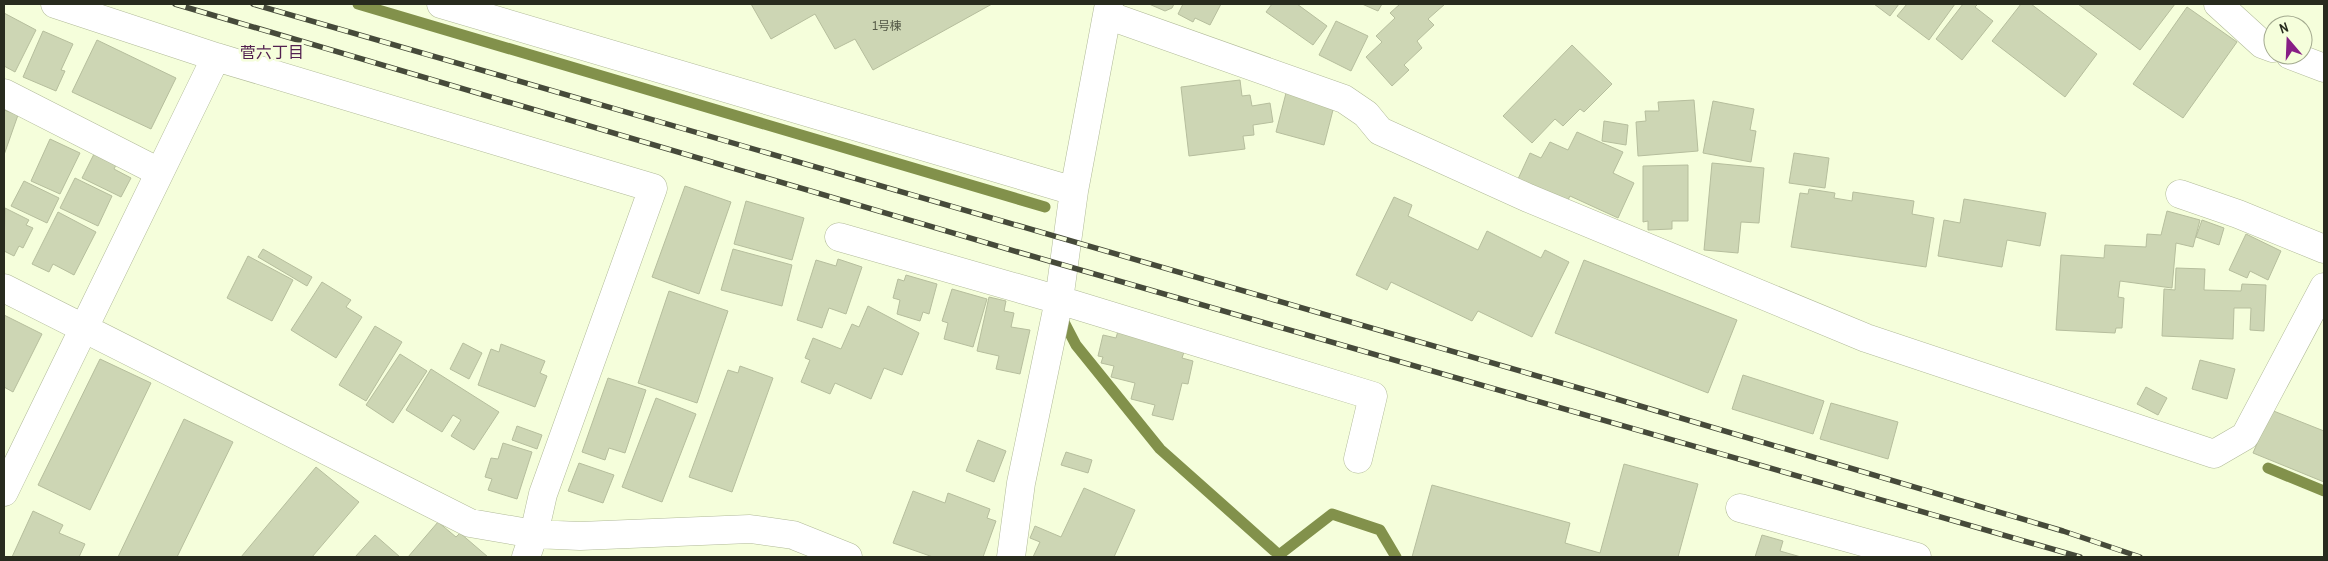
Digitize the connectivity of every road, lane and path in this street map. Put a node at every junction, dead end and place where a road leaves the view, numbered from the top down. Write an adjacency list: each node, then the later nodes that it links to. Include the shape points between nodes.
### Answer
1 (55, 4): 6 (street)
2 (441, 4): 9 (street)
3 (2218, 4): 5 (street)
4 (1108, 9): 9 (street); 13 (street, via 1344,99 1366,114 1380,131 1528,198 1866,338 2214,454 2245,436)
5 (2263, 44)
6 (216, 57): 8 (street); 20 (street, via 652,188 543,494)
7 (4, 92): 8 (street)
8 (159, 172): 16 (street)
9 (1074, 191): 15 (street)
10 (2180, 194): 12 (street)
11 (839, 237): 15 (street)
12 (2324, 248)
13 (2324, 287)
14 (4, 288): 16 (street)
15 (1059, 300): 17 (street, via 1374,396); 22 (street, via 1021,483)
16 (84, 327): 18 (street); 20 (street, via 470,522)
17 (1358, 459)
18 (4, 492)
19 (1740, 508): 23 (street)
20 (530, 546): 21 (street, via 580,536 750,529 793,535)
21 (848, 557)
22 (1011, 557)
23 (1917, 557)

